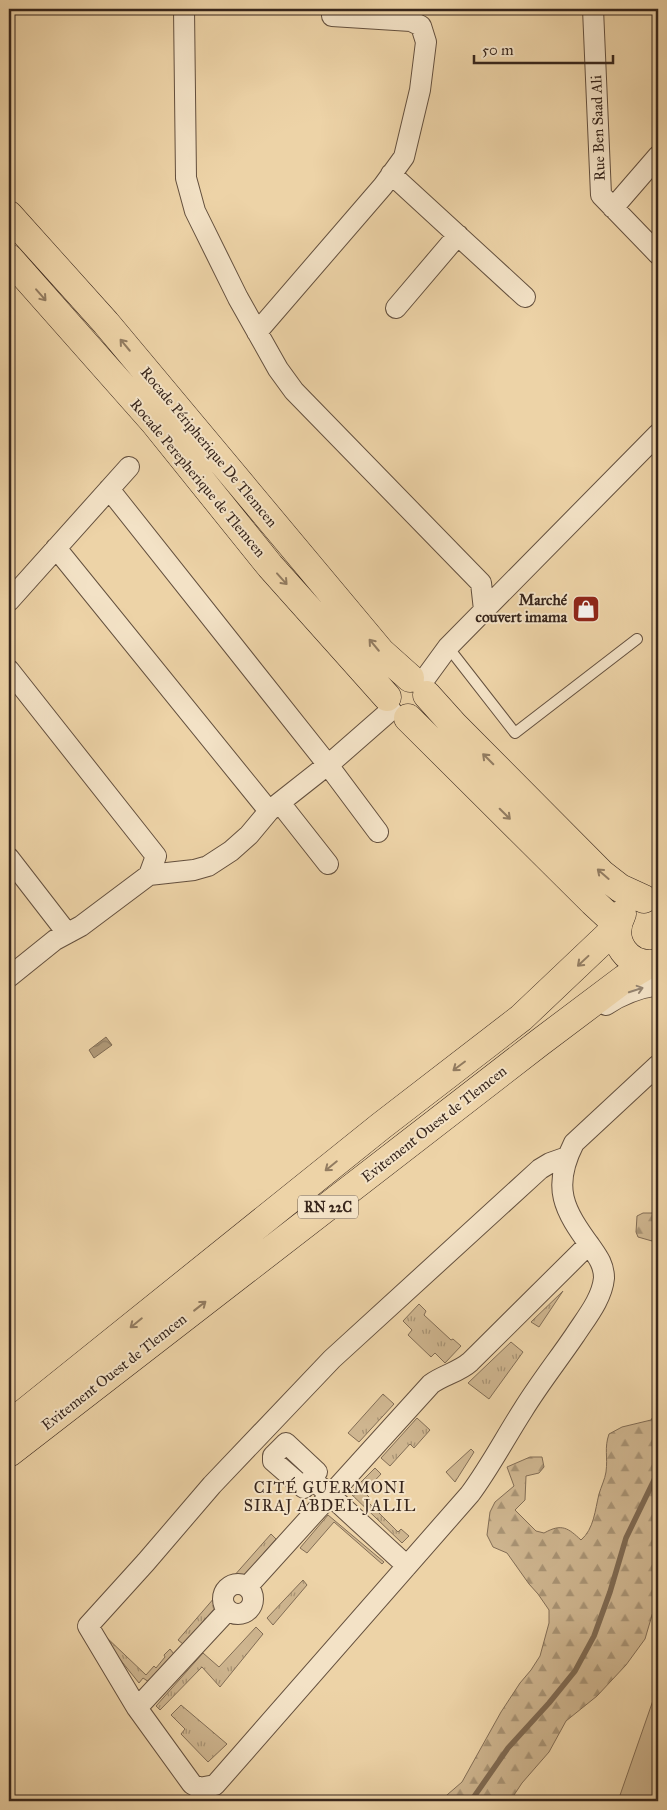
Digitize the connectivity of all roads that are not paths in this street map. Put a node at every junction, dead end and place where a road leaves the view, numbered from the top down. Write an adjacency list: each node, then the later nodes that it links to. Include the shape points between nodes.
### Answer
1 (184, 9): 13 (street, via 186,178 195,211)
2 (593, 9): 6 (street, Rue Ben Saad Ali, via 601,195)
3 (332, 16): 5 (street, via 411,21 421,26 426,42 420,90 404,157)
4 (658, 156): 6 (street)
5 (391, 174): 8 (street); 13 (street)
6 (614, 208): 9 (street, Rue Ben Saad Ali)
7 (9, 215): 23 (highway, Rocade Péripherique De Tlemcen, one-way to 7, via 380,652 106,323)
8 (458, 236): 11 (street); 12 (street)
9 (658, 254)
10 (9, 258): 24 (highway, Rocade Perepherique de Tlemcen, one-way to 24, via 154,422 270,566)
11 (525, 297)
12 (396, 308)
13 (258, 332): 19 (street, via 294,391 481,583)
14 (658, 434): 19 (street)
15 (129, 467): 16 (street)
16 (109, 489): 17 (street); 25 (street)
17 (56, 548): 18 (street); 26 (street)
18 (9, 601)
19 (484, 610): 21 (street)
20 (637, 639): 21 (lane, via 515,733)
21 (448, 647): 23 (street)
22 (9, 670): 28 (street)
23 (419, 686): 24 (highway, via 397,681 388,691); 24 (highway, via 424,708 420,713); 33 (highway, Rocade Péripherique De Tlemcen, one-way to 23, via 620,888 602,874)
24 (395, 708): 25 (street); 34 (highway, Rocade Perepherique de Tlemcen, one-way to 34)
25 (328, 765): 26 (street); 27 (street)
26 (275, 807): 30 (street); 31 (street, via 232,851 208,866)
27 (378, 832)
28 (156, 856): 31 (street); 32 (street)
29 (9, 858): 35 (street)
30 (328, 864)
31 (174, 872): 32 (street)
32 (149, 875): 35 (street)
33 (652, 898): 34 (highway, Evitement Ouest de Tlemcen / RN 22C, via 628,907)
34 (618, 925): 36 (highway, Evitement Ouest de Tlemcen / RN 22C, via 622,949 634,960); 41 (highway, Evitement Ouest de Tlemcen / RN 22C, one-way to 41, via 522,1018 381,1126)
35 (67, 933): 37 (street)
36 (656, 968): 42 (highway, Evitement Ouest de Tlemcen / RN 22C, one-way to 36, via 613,987 634,972)
37 (9, 977)
38 (658, 1065): 39 (street, via 574,1143)
39 (567, 1157): 40 (street, via 562,1173 564,1205); 46 (street, via 540,1169 332,1359 212,1485 88,1626)
40 (589, 1244): 44 (street, via 470,1362 431,1384); 45 (street, via 603,1269 602,1290 592,1309 522,1411 486,1474)
41 (9, 1425)
42 (9, 1453)
43 (313, 1479): 44 (street)
44 (331, 1496): 45 (street); 46 (street, via 247,1587 253,1600 250,1609 240,1614 228,1610)
45 (407, 1566): 47 (street, via 215,1786)
46 (137, 1708): 47 (street, via 192,1784 199,1788)
47 (201, 1795)

